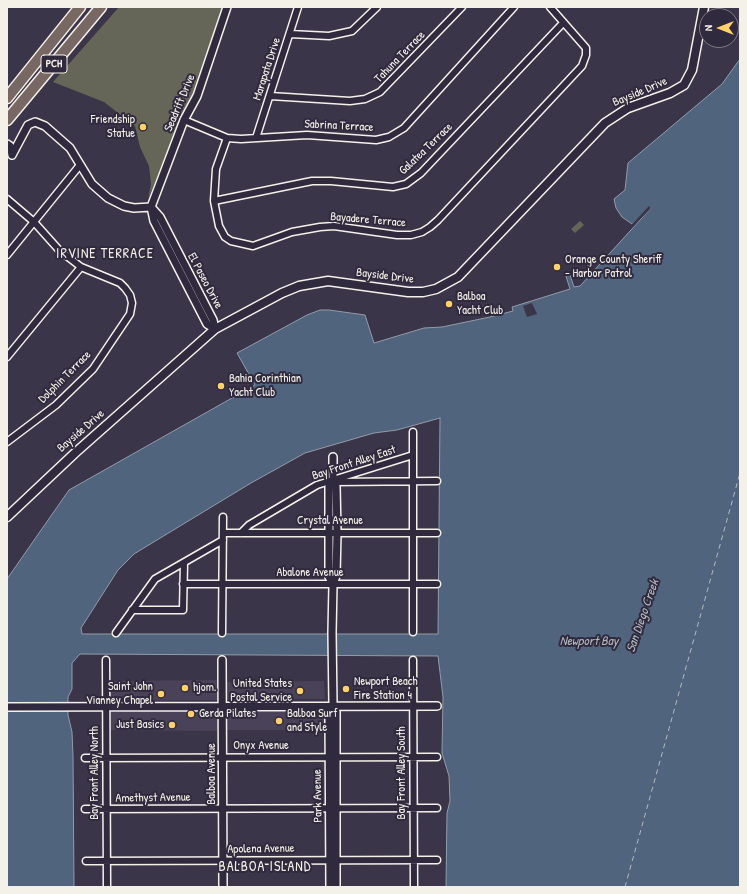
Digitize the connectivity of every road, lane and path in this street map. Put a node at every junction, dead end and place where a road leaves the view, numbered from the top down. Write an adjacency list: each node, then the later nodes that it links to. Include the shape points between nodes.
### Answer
1 (80, 7): 13 (highway, PCH)
2 (101, 7): 14 (highway, PCH)
3 (227, 7): 15 (street, Seadrift Drive, via 197,96)
4 (298, 7): 11 (street, Marapata Drive)
5 (376, 7): 11 (street, via 352,31 329,36)
6 (462, 7): 12 (street, Tahuna Terrace, via 380,92 365,99 350,101)
7 (514, 7): 17 (street, Sabrina Terrace, via 404,128 389,137 376,140 307,135)
8 (550, 7): 10 (street)
9 (704, 7): 27 (main road, Bayside Drive, via 692,70 684,85 670,93 628,108 605,123 466,270 449,283 423,292 408,292 340,282 317,282 282,293)
10 (563, 22): 22 (street, Galatea Terrace, via 421,173 406,184 393,188 312,181); 22 (street, Bayadere Terrace, via 586,48 582,66 438,220 422,232 397,235 334,226 320,227 292,232 263,243 244,245 231,241 222,231 215,214)
11 (290, 34): 12 (street, Marapata Drive)
12 (270, 96): 17 (street, Marapata Drive)
13 (7, 98)
14 (7, 120)
15 (184, 120): 16 (street, Sabrina Terrace); 23 (street, Seadrift Drive)
16 (227, 138): 17 (street, Sabrina Terrace); 22 (street, Bayadere Terrace, via 216,169)
17 (256, 138)
18 (7, 144): 19 (street, via 10,146)
19 (9, 156): 20 (street, via 28,125 34,122 45,126 70,148)
20 (80, 165): 23 (street, via 92,184 116,203 134,208); 24 (street)
21 (7, 199): 24 (street)
22 (214, 201)
23 (151, 207): 27 (street, El Paseo Drive, via 160,217 213,320)
24 (34, 222): 25 (street); 26 (street, via 60,250)
25 (7, 255)
26 (81, 267): 28 (street); 30 (street, Dolphin Terrace, via 120,283 130,295 130,314 93,369 56,404)
27 (215, 329): 36 (main road, Bayside Drive, via 74,453)
28 (7, 357)
29 (413, 432): 31 (street)
30 (7, 442)
31 (413, 455): 33 (street, Bay Front Alley East); 34 (street)
32 (333, 458): 33 (street, Park Avenue)
33 (333, 481): 34 (street); 38 (street, Park Avenue, via 329,486); 40 (street, Bay Front Alley East, via 317,485 249,525)
34 (413, 481): 35 (street); 41 (street)
35 (437, 481)
36 (7, 517)
37 (223, 517): 39 (street)
38 (333, 532): 40 (street, Crystal Avenue); 41 (street, Crystal Avenue); 47 (street, Park Avenue, via 329,577)
39 (223, 533): 40 (street, Crystal Avenue); 43 (street)
40 (242, 533)
41 (413, 533): 42 (street, Crystal Avenue); 48 (street)
42 (437, 533)
43 (223, 540): 44 (street); 46 (street)
44 (184, 563): 45 (street); 50 (street, via 154,578)
45 (183, 584): 46 (street, Abalone Avenue); 50 (street, via 183,610)
46 (223, 584): 47 (street, Abalone Avenue); 53 (street)
47 (333, 584): 48 (street, Abalone Avenue); 57 (street, Park Avenue)
48 (414, 584): 49 (street, Abalone Avenue); 51 (street)
49 (437, 584)
50 (132, 610): 52 (street)
51 (413, 632)
52 (116, 633)
53 (222, 633)
54 (106, 660): 62 (street, Bay Front Alley North)
55 (222, 660): 59 (street, Balboa Avenue)
56 (413, 660): 58 (street, Bay Front Alley South)
57 (333, 705): 58 (street); 59 (street); 64 (street, Park Avenue, via 329,712)
58 (413, 705): 60 (street); 65 (street, Bay Front Alley South)
59 (222, 706): 62 (street); 68 (street, Balboa Avenue)
60 (437, 706)
61 (7, 707): 62 (street)
62 (106, 707): 63 (street, Bay Front Alley North)
63 (106, 757): 67 (street, Onyx Avenue); 68 (street, Onyx Avenue); 72 (street, Bay Front Alley North)
64 (332, 757): 65 (street, Onyx Avenue); 68 (street, Onyx Avenue); 73 (street, Park Avenue)
65 (413, 757): 66 (street, Onyx Avenue); 70 (street, Bay Front Alley South)
66 (437, 757)
67 (85, 758)
68 (223, 758): 69 (street, Balboa Avenue)
69 (223, 808): 72 (street, Amethyst Avenue); 73 (street, Amethyst Avenue); 80 (street, Balboa Avenue)
70 (413, 808): 71 (street, Amethyst Avenue); 73 (street, Amethyst Avenue); 77 (street, Bay Front Alley South)
71 (437, 808)
72 (106, 809): 74 (street, Amethyst Avenue); 75 (street, Bay Front Alley North)
73 (333, 809): 76 (street, Park Avenue)
74 (85, 810)
75 (107, 860): 79 (street, Apolena Avenue); 80 (street, Apolena Avenue); 81 (street, Bay Front Alley North)
76 (333, 860): 77 (street, Apolena Avenue); 80 (street, Apolena Avenue); 83 (street, Park Avenue); 84 (street, Park Avenue)
77 (414, 860): 78 (street, Apolena Avenue); 85 (street, Bay Front Alley South)
78 (437, 860)
79 (86, 861)
80 (223, 861): 82 (street, Balboa Avenue)
81 (106, 887)
82 (223, 887)
83 (330, 887)
84 (336, 887)
85 (414, 887)

